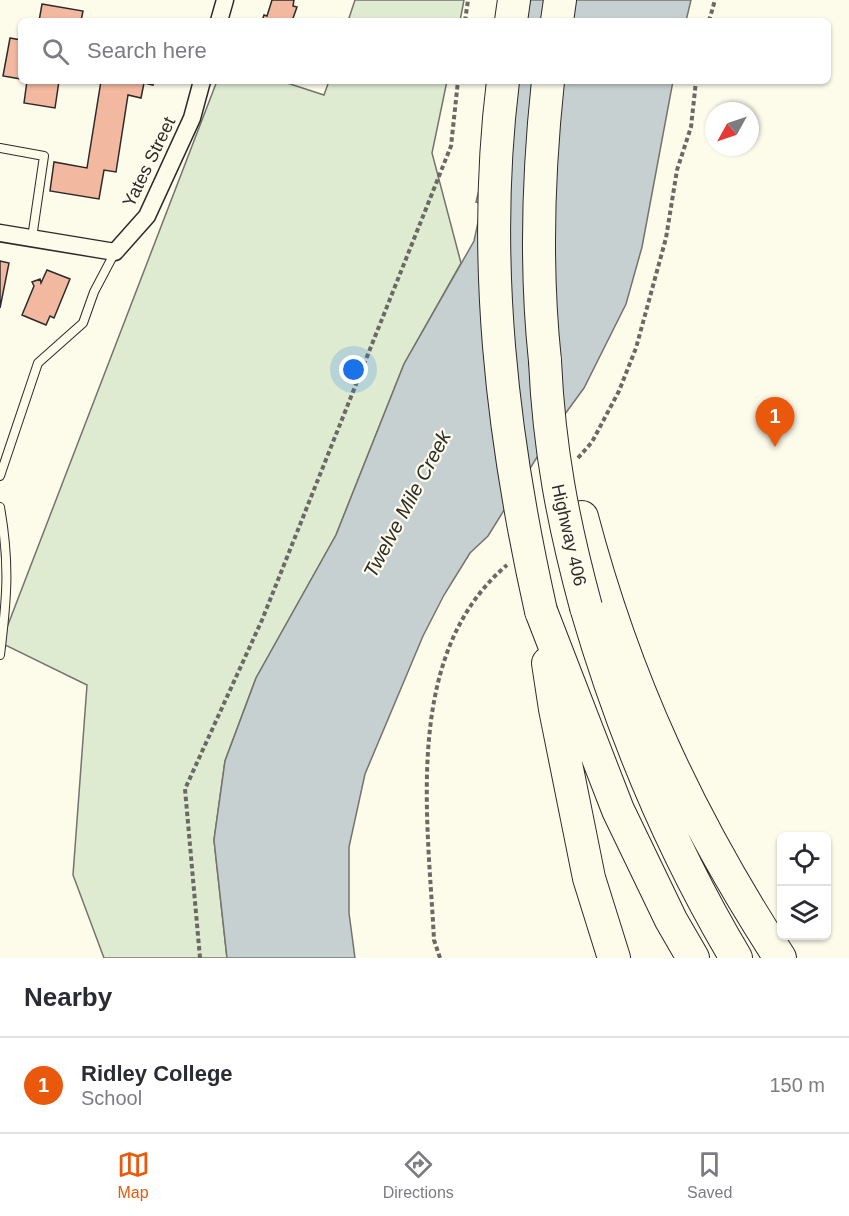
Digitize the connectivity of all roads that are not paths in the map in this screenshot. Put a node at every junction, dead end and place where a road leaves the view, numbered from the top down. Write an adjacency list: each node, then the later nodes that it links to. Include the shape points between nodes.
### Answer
1 (225, 0): 4 (street)
2 (514, 0): 5 (highway)
3 (560, 0): 6 (highway)
4 (220, 18)
5 (511, 18)
6 (557, 18)
7 (201, 84): 13 (street, Yates Street, via 192,118 147,216)
8 (503, 84): 17 (highway, bridge, via 494,194 497,340 515,488)
9 (548, 84): 14 (highway, Highway 406, via 537,229)
10 (0, 148): 12 (lane, via 44,156)
11 (0, 233): 12 (street)
12 (32, 238): 13 (street)
13 (115, 252): 15 (lane, via 83,323 38,363)
14 (545, 362): 21 (highway, Highway 406, bridge, via 548,429 570,549 624,727 692,880); 22 (highway, bridge, via 614,629 649,720 705,835)
15 (0, 476)
16 (0, 507): 18 (lane, via 8,587)
17 (541, 611): 19 (highway, via 555,709 589,878); 20 (highway, via 618,810)
18 (0, 655)
19 (614, 958)
20 (693, 958)
21 (736, 958)
22 (780, 958)

